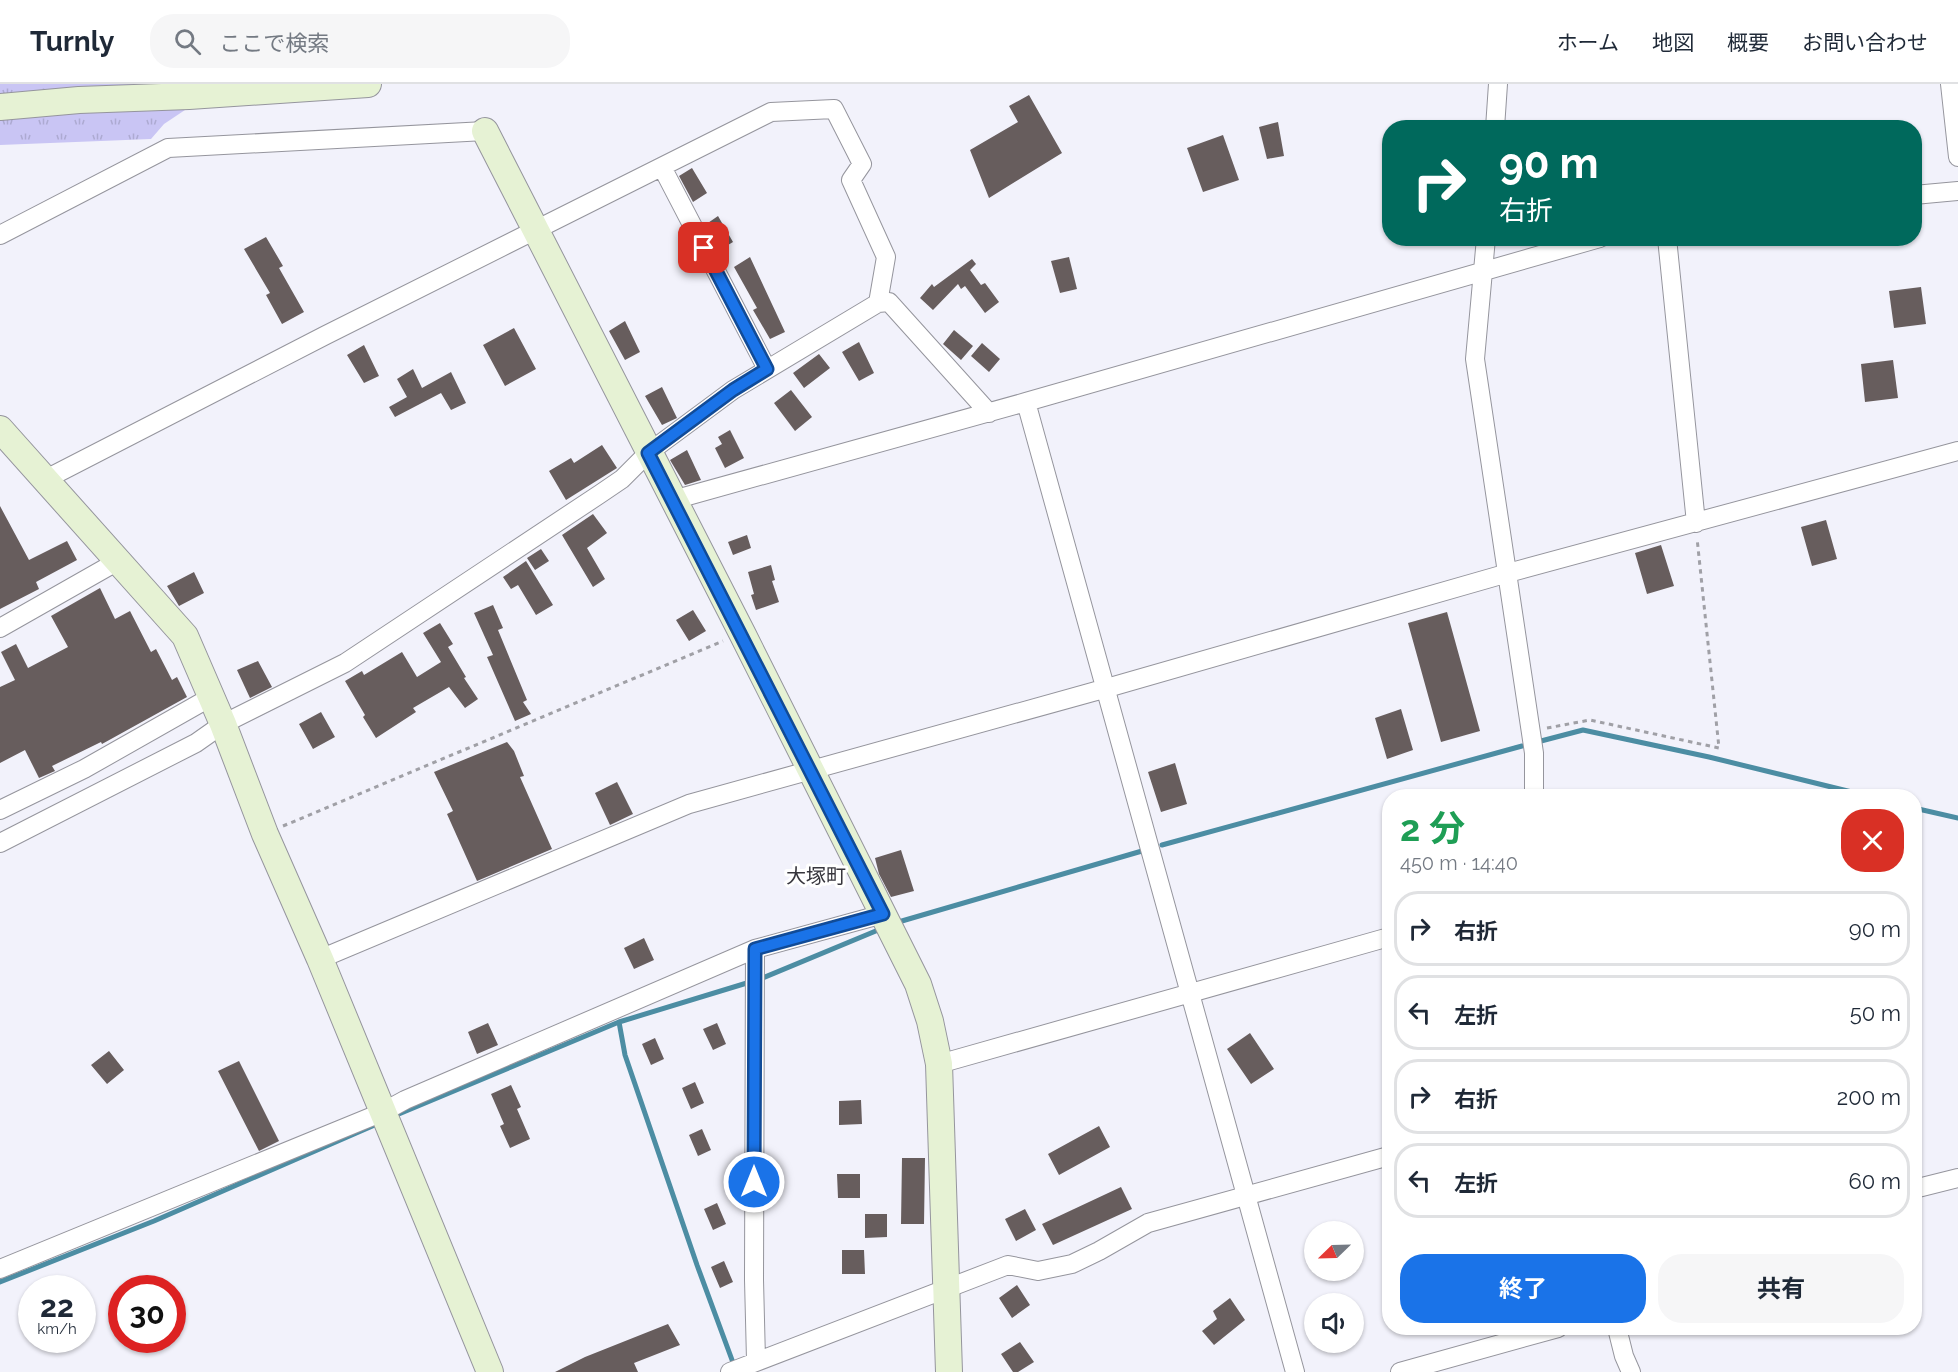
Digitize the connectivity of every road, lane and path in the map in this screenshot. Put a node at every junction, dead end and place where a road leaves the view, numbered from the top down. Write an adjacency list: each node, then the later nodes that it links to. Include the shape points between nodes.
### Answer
1 (214, 84): 5 (street)
2 (368, 84): 5 (street)
3 (1498, 84): 7 (street)
4 (1950, 84): 9 (street)
5 (189, 96): 6 (street)
6 (0, 107)
7 (1496, 120)
8 (485, 131): 13 (street); 14 (street, via 168,148)
9 (1958, 157)
10 (662, 167): 13 (street); 19 (street, via 771,112 834,109 862,164 851,180 886,257); 20 (street)
11 (1958, 190): 12 (street)
12 (1922, 194)
13 (535, 230): 25 (street); 26 (street)
14 (0, 235)
15 (1486, 246): 18 (street)
16 (1572, 246): 18 (street)
17 (1668, 246): 28 (street)
18 (1484, 272): 21 (street); 30 (street, via 1475,359)
19 (878, 303): 20 (street); 22 (street, via 889,302)
20 (767, 369): 25 (street)
21 (1026, 402): 22 (street); 33 (street)
22 (989, 413): 27 (street)
23 (5, 442): 26 (street)
24 (1958, 451): 28 (street)
25 (648, 453): 27 (street); 35 (street, via 622,479 345,663)
26 (46, 479): 29 (street)
27 (673, 500): 32 (street)
28 (1696, 523): 30 (street); 36 (path, via 1719,748 1590,720)
29 (118, 561): 31 (street); 34 (street, via 185,636)
30 (1508, 573): 33 (street); 36 (street)
31 (0, 628)
32 (742, 633): 37 (street); 40 (path)
33 (1107, 688): 37 (street); 46 (street)
34 (211, 697): 35 (street); 39 (street, via 84,769)
35 (223, 724): 40 (street); 41 (street, via 196,743)
36 (1530, 731): 38 (street)
37 (810, 770): 42 (street); 45 (street, via 689,804)
38 (1534, 789)
39 (0, 810)
40 (265, 834): 45 (street)
41 (0, 843)
42 (883, 914): 44 (street); 47 (street, via 918,984)
43 (1382, 939): 46 (street)
44 (755, 949): 48 (street); 57 (street, via 754,1280)
45 (320, 959): 48 (street)
46 (1190, 992): 47 (street); 52 (street)
47 (939, 1064): 54 (street)
48 (383, 1112): 53 (street); 58 (street)
49 (1382, 1158): 52 (street)
50 (1958, 1178): 51 (street)
51 (1922, 1187)
52 (1247, 1195): 54 (street, via 1148,1223 1072,1264 1038,1271 1008,1265); 60 (street)
53 (0, 1269)
54 (946, 1288): 57 (street); 59 (street)
55 (1533, 1335): 61 (street)
56 (1619, 1335): 62 (street)
57 (740, 1368)
58 (490, 1372)
59 (949, 1372)
60 (1295, 1372)
61 (1400, 1372)
62 (1631, 1372)

